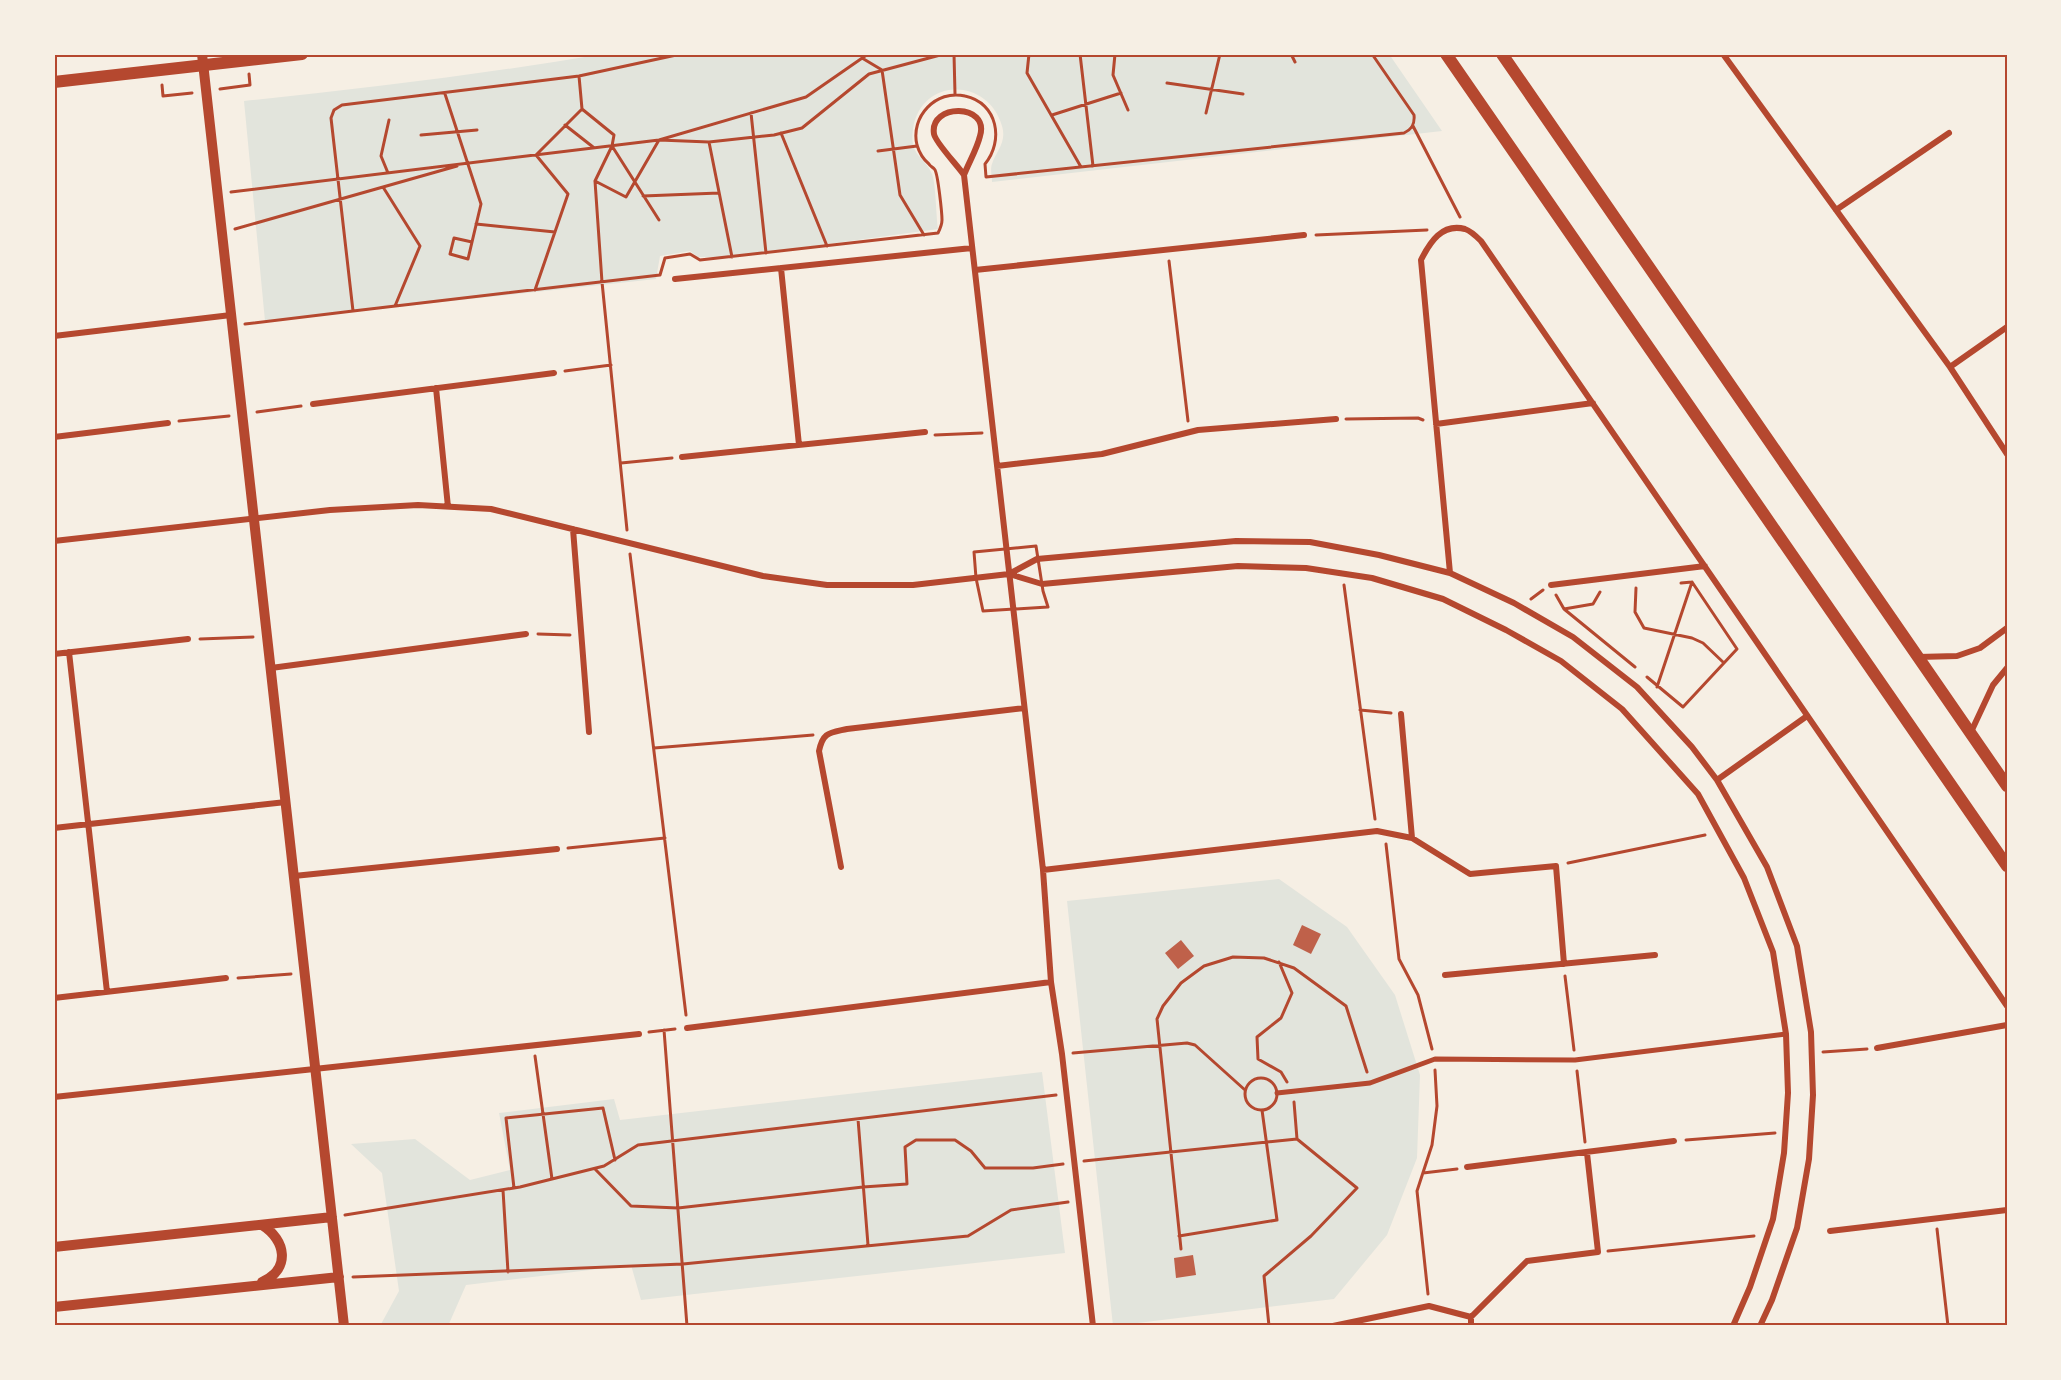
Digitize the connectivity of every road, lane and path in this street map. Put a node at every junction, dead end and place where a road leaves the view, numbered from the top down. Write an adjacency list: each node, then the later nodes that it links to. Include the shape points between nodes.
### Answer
1 (302, 54): 16 (main road)
2 (681, 54): 19 (path)
3 (868, 54): 15 (path)
4 (944, 54): 18 (path)
5 (954, 54): 26 (path)
6 (1029, 54): 32 (path, via 1027,73)
7 (1080, 54): 27 (path)
8 (1115, 54): 23 (path, via 1113,75)
9 (1220, 54): 22 (path)
10 (1291, 54): 17 (path)
11 (1372, 54): 35 (path, via 1414,115)
12 (1446, 54): 158 (main road)
13 (1502, 54): 133 (main road)
14 (1723, 54): 63 (street)
15 (862, 58): 18 (path); 30 (path, via 806,97)
16 (202, 60): 20 (main road); 59 (street)
17 (1294, 62)
18 (882, 70): 38 (path, via 869,74 802,128); 47 (path)
19 (579, 75): 25 (path); 28 (path)
20 (54, 82)
21 (1167, 83): 22 (path)
22 (1211, 89): 24 (path); 31 (path)
23 (1120, 93): 27 (path); 29 (path)
24 (1243, 93)
25 (445, 94): 37 (path); 55 (path, via 342,105 334,110 331,118)
26 (955, 95): 45 (path, via 945,96 927,107 917,125); 52 (path, via 982,104 994,119 997,138 985,164 986,177)
27 (1085, 104): 32 (path); 51 (path)
28 (582, 109): 34 (path); 44 (path, via 614,135)
29 (1128, 110)
30 (751, 113): 41 (path); 42 (path)
31 (1206, 113)
32 (1052, 115): 52 (path)
33 (389, 120): 53 (path, via 381,156)
34 (565, 125): 46 (path); 49 (path)
35 (1413, 126): 51 (path, via 1404,133); 67 (path)
36 (477, 130): 37 (path)
37 (457, 132): 40 (path); 50 (path)
38 (781, 133): 41 (path); 73 (path)
39 (1949, 133): 63 (street)
40 (421, 135)
41 (753, 137): 43 (path); 76 (path)
42 (659, 140): 43 (path); 44 (path); 57 (path)
43 (709, 142): 60 (path)
44 (612, 146): 46 (path); 56 (path); 57 (path)
45 (917, 146): 47 (path); 70 (path, via 935,170 942,223 938,233)
46 (595, 148): 49 (path)
47 (893, 149): 48 (path); 70 (path, via 900,195)
48 (878, 151)
49 (536, 155): 50 (path); 69 (path, via 568,194)
50 (467, 164): 53 (path); 58 (path); 65 (path, via 481,204)
51 (1093, 166): 52 (path)
52 (1082, 167)
53 (388, 173): 55 (path)
54 (964, 175): 54 (street, via 981,127 969,112 958,110 947,112 938,120 934,134); 74 (street)
55 (338, 179): 59 (path); 62 (path)
56 (595, 181): 57 (path, via 626,197); 81 (path)
57 (635, 182): 61 (path)
58 (383, 187): 62 (path); 83 (path, via 420,246)
59 (218, 194): 68 (street)
60 (719, 194): 61 (path); 77 (path)
61 (644, 196): 64 (path)
62 (340, 199): 68 (path); 84 (path)
63 (1836, 210): 89 (street)
64 (659, 220)
65 (476, 224): 69 (path); 72 (path)
66 (1446, 229): 67 (street); 71 (path); 96 (street, via 1431,241 1420,260)
67 (1466, 229): 92 (street, via 1481,241)
68 (222, 232): 85 (street)
69 (555, 232): 82 (path)
70 (924, 234): 73 (path)
71 (1304, 235): 75 (street)
72 (472, 242): 72 (path, via 468,259 450,254 454,238)
73 (826, 246): 76 (path)
74 (972, 248): 78 (street); 79 (street)
75 (1168, 250): 79 (street); 98 (path)
76 (766, 253): 77 (path)
77 (732, 257): 81 (path, via 700,260 690,254 664,258 660,275)
78 (781, 268): 80 (street); 101 (street)
79 (975, 270): 99 (street)
80 (675, 279)
81 (602, 282): 82 (path); 88 (path)
82 (536, 290): 83 (path)
83 (395, 306): 84 (path)
84 (354, 311): 85 (path)
85 (232, 320): 87 (street); 107 (street)
86 (2007, 327): 89 (street)
87 (54, 336)
88 (611, 365): 90 (path); 104 (path)
89 (1950, 367): 102 (street)
90 (554, 373): 91 (street)
91 (436, 388): 93 (street); 106 (street)
92 (1593, 403): 96 (street); 112 (street)
93 (313, 404)
94 (1336, 419): 96 (path, via 1418,418); 98 (street)
95 (168, 423): 100 (street)
96 (1436, 424): 114 (street)
97 (925, 432): 99 (path, via 936,436); 101 (street)
98 (1189, 432): 105 (street, via 1102,454)
99 (993, 433): 105 (street)
100 (54, 437)
101 (799, 445): 103 (street)
102 (2007, 454)
103 (682, 457): 104 (path)
104 (621, 463): 111 (path)
105 (997, 466): 115 (street)
106 (448, 507): 107 (street, via 396,506); 108 (street, via 491,509)
107 (254, 518): 110 (street); 128 (street)
108 (573, 529): 111 (street); 129 (street)
109 (54, 531): 110 (street)
110 (55, 541)
111 (628, 543): 115 (street, via 763,576 827,585 913,585); 146 (path)
112 (1704, 566): 116 (street); 119 (street)
113 (1342, 573): 115 (street, via 1238,566 1042,584); 140 (path); 153 (street, via 1443,599 1561,661 1622,709 1698,794)
114 (1450, 573): 115 (street, via 1310,542 1236,541 1037,559); 124 (street)
115 (1009, 574): 139 (street)
116 (1710, 574): 117 (path); 142 (street)
117 (1692, 582): 118 (path); 127 (path); 134 (path, via 1737,649)
118 (1681, 583)
119 (1551, 585): 124 (path)
120 (1647, 587): 121 (path)
121 (1636, 588): 122 (path); 127 (path, via 1635,612 1644,628)
122 (1626, 589)
123 (1608, 591): 137 (path, via 1599,592 1593,604 1564,609)
124 (1520, 607): 138 (street, via 1573,637)
125 (2007, 628): 133 (street, via 1980,648 1957,656)
126 (526, 634): 129 (path); 135 (street)
127 (1674, 635): 134 (path, via 1703,643); 137 (path)
128 (267, 636): 130 (path); 135 (street)
129 (581, 636): 143 (street)
130 (188, 639): 131 (street)
131 (69, 652): 132 (street); 150 (street)
132 (54, 654)
133 (1918, 657): 144 (main road)
134 (1724, 663): 137 (path, via 1683,707)
135 (271, 668): 149 (street)
136 (2007, 668): 144 (street, via 1993,686)
137 (1657, 686): 138 (path)
138 (1647, 698): 147 (street)
139 (1024, 708): 145 (street); 160 (street)
140 (1360, 710): 141 (path); 152 (path)
141 (1401, 714): 155 (street)
142 (1808, 716): 147 (street); 171 (street)
143 (589, 732)
144 (1970, 732): 148 (main road)
145 (827, 734): 146 (path); 159 (street, via 819,752)
146 (654, 748): 154 (path)
147 (1717, 780): 180 (street, via 1767,867 1797,945)
148 (2007, 786)
149 (286, 802): 150 (street); 161 (street)
150 (88, 824): 151 (street); 169 (street)
151 (54, 828)
152 (1377, 831): 155 (street); 160 (street); 182 (path, via 1387,845 1399,959 1419,996)
153 (1719, 832): 157 (path); 176 (street, via 1744,878 1773,952)
154 (665, 838): 156 (path); 173 (path)
155 (1412, 838): 157 (street, via 1470,874)
156 (557, 849): 161 (street)
157 (1556, 866): 164 (street)
158 (2007, 866)
159 (842, 867)
160 (1043, 870): 168 (street)
161 (294, 876): 165 (street)
162 (1655, 955): 164 (street)
163 (1279, 962): 178 (path, via 1233,957 1192,974 1163,1005 1157,1019); 184 (path, via 1294,968 1346,1006); 186 (path, via 1292,993 1281,1018 1257,1038 1258,1059 1281,1072)
164 (1564, 964): 166 (street)
165 (305, 973): 167 (path); 183 (street)
166 (1444, 975)
167 (226, 978): 169 (street)
168 (1051, 982): 173 (street); 181 (street)
169 (107, 992): 170 (street)
170 (54, 998)
171 (2007, 1006)
172 (2007, 1025): 179 (street)
173 (687, 1028): 174 (path)
174 (664, 1030): 175 (path); 195 (path)
175 (639, 1034): 177 (street)
176 (1786, 1034): 182 (street, via 1575,1060); 193 (street)
177 (534, 1045): 183 (street); 191 (path)
178 (1159, 1046): 181 (path); 185 (path, via 1195,1045); 198 (path)
179 (1876, 1048): 180 (path)
180 (1812, 1052): 236 (street, via 1809,1158 1797,1228)
181 (1062, 1054): 188 (street)
182 (1435, 1059): 184 (street); 204 (path, via 1437,1106 1432,1145)
183 (315, 1068): 189 (street); 212 (street)
184 (1370, 1083): 186 (street)
185 (1245, 1090): 187 (path, via 1259,1078 1271,1082); 190 (path, via 1246,1102)
186 (1293, 1092): 187 (street); 194 (path)
187 (1276, 1093): 190 (path, via 1273,1104)
188 (1067, 1094): 192 (path); 201 (street)
189 (54, 1097)
190 (1262, 1110): 197 (path)
191 (544, 1114): 200 (path, via 603,1108); 205 (path); 207 (path, via 506,1118)
192 (858, 1119): 195 (path); 206 (path)
193 (1786, 1133): 196 (path); 216 (street)
194 (1297, 1139): 197 (path); 232 (path, via 1357,1188 1311,1236 1264,1276)
195 (673, 1141): 200 (path, via 638,1145); 210 (path)
196 (1674, 1141): 199 (street)
197 (1266, 1142): 198 (path); 217 (path, via 1277,1220)
198 (1170, 1152): 201 (path); 217 (path)
199 (1587, 1153): 202 (street); 221 (street)
200 (615, 1160): 203 (path)
201 (1074, 1162): 206 (path, via 1033,1168 985,1168 955,1140 916,1140 905,1147 907,1184); 209 (street)
202 (1467, 1167): 204 (path)
203 (595, 1169): 205 (path); 210 (path, via 631,1206)
204 (1423, 1173): 226 (path, via 1417,1191)
205 (552, 1179): 207 (path)
206 (864, 1187): 210 (path); 218 (path)
207 (514, 1188): 208 (path)
208 (503, 1190): 212 (path); 223 (path)
209 (1079, 1201): 218 (path, via 1011,1210 968,1236); 231 (street)
210 (678, 1208): 222 (path)
211 (2007, 1210): 213 (street)
212 (332, 1217): 214 (street); 224 (street)
213 (1936, 1218): 215 (street); 237 (path)
214 (262, 1225): 219 (street); 225 (street, via 279,1241 281,1264 265,1282)
215 (1830, 1231)
216 (1768, 1235): 221 (path); 235 (street)
217 (1179, 1236): 220 (path)
218 (868, 1245): 222 (path)
219 (54, 1247)
220 (1181, 1249)
221 (1598, 1252): 228 (street, via 1527,1261)
222 (683, 1264): 223 (path); 230 (path)
223 (508, 1272): 224 (path)
224 (339, 1278): 225 (street); 229 (street)
225 (254, 1285): 227 (street)
226 (1429, 1306): 228 (street); 233 (street)
227 (54, 1307)
228 (1471, 1317): 234 (street)
229 (344, 1326)
230 (687, 1326)
231 (1093, 1326)
232 (1269, 1326)
233 (1333, 1326)
234 (1471, 1326)
235 (1733, 1326)
236 (1760, 1326)
237 (1948, 1326)

